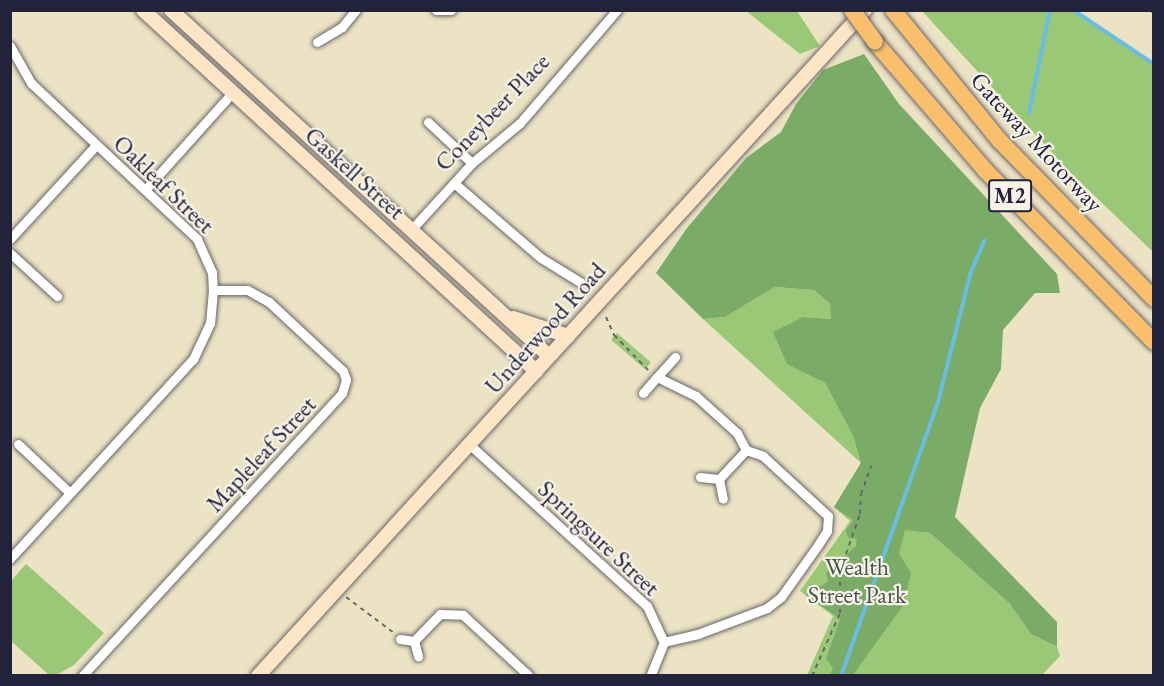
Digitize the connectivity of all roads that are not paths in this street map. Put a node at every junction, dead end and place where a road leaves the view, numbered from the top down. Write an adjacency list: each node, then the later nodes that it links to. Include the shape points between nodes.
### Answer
1 (143, 10): 12 (street, Gaskell Street)
2 (171, 10): 11 (street, Gaskell Street)
3 (357, 10): 9 (street, via 342,27)
4 (436, 10): 5 (street)
5 (451, 10)
6 (616, 10): 15 (street, Coneybeer Place, via 519,123)
7 (858, 13): 27 (street, Underwood Road); 28 (highway, M2, bridge, via 874,42 994,179)
8 (897, 16): 25 (highway, Gateway Motorway / M2, via 1000,141)
9 (317, 42)
10 (10, 46): 14 (street, Oakleaf Street, via 31,83)
11 (244, 80): 12 (street); 18 (street, Gaskell Street)
12 (233, 92): 17 (street); 20 (street, Gaskell Street)
13 (428, 122): 15 (street)
14 (96, 145): 17 (street, Oakleaf Street); 19 (street)
15 (472, 163): 16 (street, Coneybeer Place)
16 (454, 183): 18 (street, Coneybeer Place); 22 (street, via 541,258)
17 (145, 190): 23 (street, Oakleaf Street, via 197,239 212,272)
18 (410, 231): 20 (street, Coneybeer Place); 26 (street, Gaskell Street)
19 (10, 239)
20 (399, 243): 31 (street, Gaskell Street)
21 (10, 253): 24 (street)
22 (580, 282)
23 (213, 291): 39 (street, Oakleaf Street, via 210,323 192,358); 46 (street, Mapleleaf Street, via 247,290 269,302 343,371 346,380 342,393)
24 (57, 297)
25 (1154, 299)
26 (507, 317): 27 (street, Gaskell Street); 29 (street, Gaskell Street)
27 (568, 336): 29 (street, Underwood Road)
28 (1154, 342)
29 (549, 356): 31 (street, Underwood Road)
30 (675, 357): 32 (street)
31 (536, 371): 35 (street, Underwood Road)
32 (657, 377): 33 (street); 36 (street, via 696,396 737,433)
33 (643, 393)
34 (18, 444): 39 (street)
35 (470, 445): 44 (street, Springsure Street, via 647,606); 47 (street, Underwood Road)
36 (746, 450): 38 (street); 44 (street, via 763,456 828,516 827,531 781,597 767,608 698,634)
37 (699, 477): 38 (street)
38 (719, 478): 40 (street)
39 (70, 493): 41 (street, Oakleaf Street)
40 (723, 499)
41 (10, 559)
42 (400, 639): 43 (street)
43 (414, 641): 45 (street); 48 (street, via 440,614 463,615)
44 (664, 642): 49 (street)
45 (418, 656)
46 (82, 675)
47 (258, 675)
48 (529, 675)
49 (650, 675)

